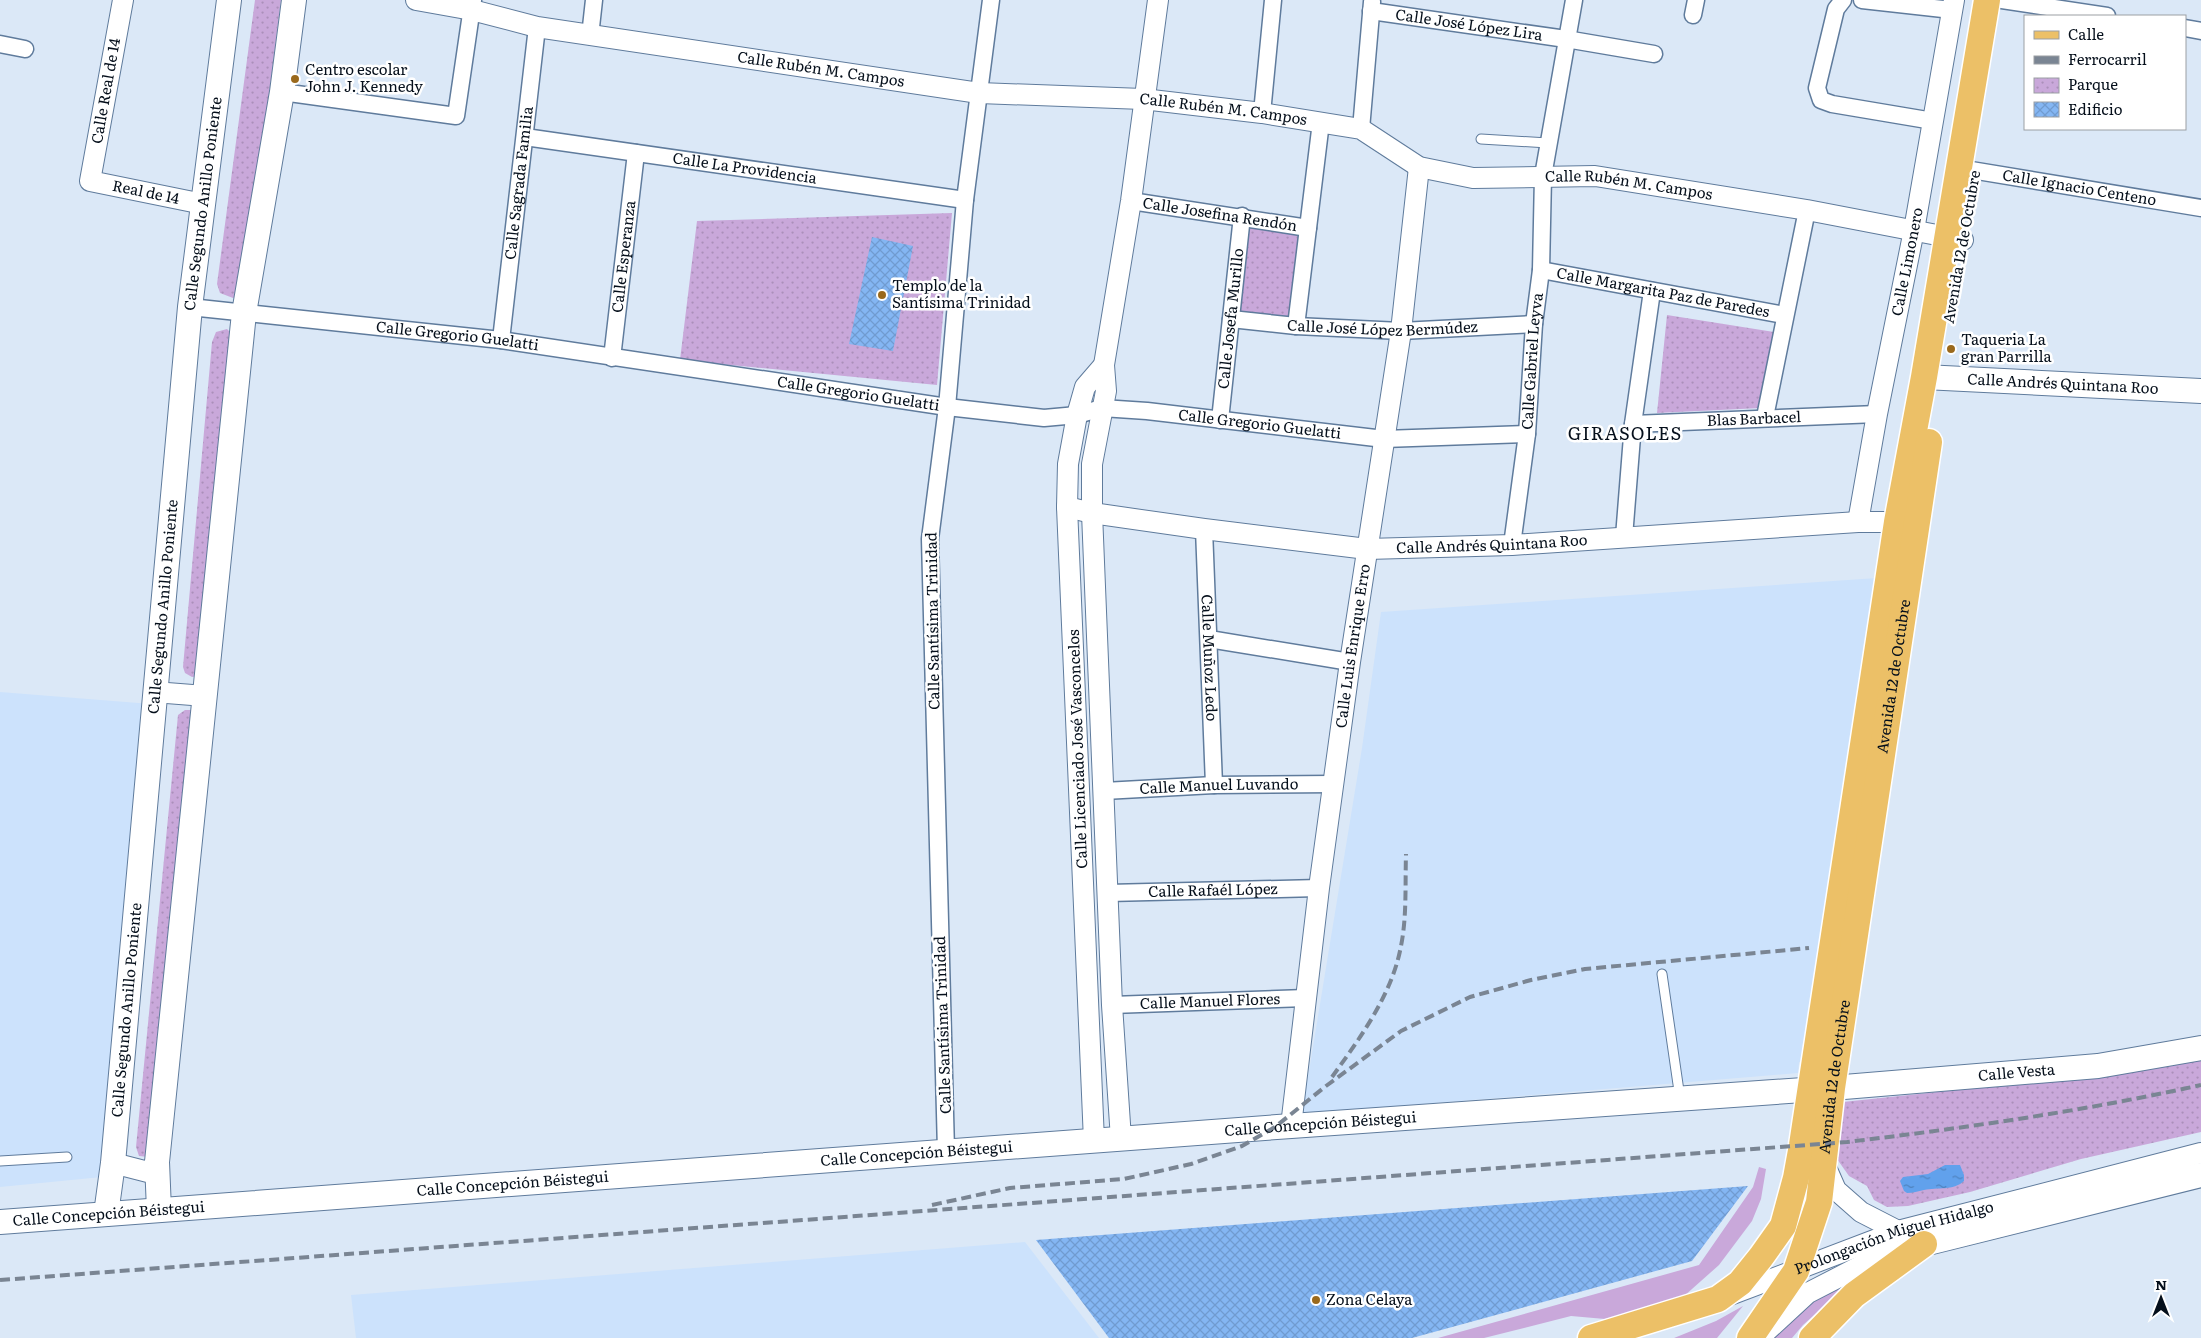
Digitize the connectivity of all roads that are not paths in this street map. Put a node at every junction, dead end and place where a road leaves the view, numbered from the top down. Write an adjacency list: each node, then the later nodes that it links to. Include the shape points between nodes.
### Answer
1 (123, 0): 40 (street, Calle Real de 14)
2 (229, 0): 43 (main road, Calle Segundo Anillo Poniente)
3 (294, 0): 26 (main road)
4 (416, 0): 14 (street, Calle Rubén M. Campos)
5 (594, 0): 21 (street)
6 (991, 0): 27 (street, Calle Santísima Trinidad)
7 (1158, 0): 28 (street, Calle Licenciado José Vasconcelos)
8 (1273, 0): 29 (street)
9 (1574, 0): 22 (street, Calle Gabriel Leyva)
10 (1843, 0): 30 (street, via 1836,9 1817,88 1821,100)
11 (1862, 0): 15 (street)
12 (1987, 0): 38 (main road, Avenida 12 de Octubre)
13 (2003, 0): 17 (street); 38 (main road, Avenida 12 de Octubre)
14 (473, 5): 18 (street, Calle Rubén M. Campos); 26 (street, via 456,116)
15 (1953, 5): 30 (street, Calle Limonero)
16 (1372, 6): 22 (street, Calle José López Lira); 32 (street)
17 (2100, 15)
18 (537, 28): 21 (street, Calle Rubén M. Campos); 33 (street, Calle Sagrada Familia)
19 (2186, 28): 20 (street)
20 (2201, 31)
21 (590, 36): 27 (street, Calle Rubén M. Campos)
22 (1566, 39): 25 (street, Calle José López Lira); 35 (street, Calle Gabriel Leyva)
23 (0, 44): 24 (street)
24 (25, 48)
25 (1654, 54)
26 (282, 92): 53 (main road)
27 (979, 93): 28 (street, Calle Rubén M. Campos); 41 (street, Calle Santísima Trinidad)
28 (1143, 99): 29 (street, Calle Rubén M. Campos); 42 (street, Calle Licenciado José Vasconcelos)
29 (1262, 112): 31 (street, Calle Rubén M. Campos)
30 (1933, 121): 48 (street, Calle Limonero)
31 (1321, 122): 32 (street, Calle Rubén M. Campos); 47 (street)
32 (1361, 129): 37 (street, Calle Rubén M. Campos)
33 (525, 137): 36 (street, Calle La Providencia); 59 (street, Calle Sagrada Familia)
34 (1481, 139): 35 (lane)
35 (1548, 143): 39 (street, Calle Gabriel Leyva)
36 (636, 153): 41 (street, Calle La Providencia); 60 (street, Calle Esperanza)
37 (1419, 167): 39 (street, Calle Rubén M. Campos, via 1473,178); 58 (street, Calle Luis Enrique Erro)
38 (1967, 170): 44 (street, Calle Ignacio Centeno); 49 (main road, Avenida 12 de Octubre)
39 (1543, 176): 45 (street, Calle Rubén M. Campos, via 1595,176); 50 (street, Calle Gabriel Leyva)
40 (90, 181): 43 (street, Real de 14)
41 (965, 200): 64 (street, Calle Santísima Trinidad)
42 (1130, 201): 46 (street, Calle Josefina Rendón); 61 (street, Calle Licenciado José Vasconcelos)
43 (203, 204): 52 (main road, Calle Segundo Anillo Poniente)
44 (2201, 208)
45 (1807, 210): 48 (street, Calle Rubén M. Campos); 54 (street)
46 (1242, 216): 47 (street, Calle Josefina Rendón); 55 (street, Calle Josefa Murillo)
47 (1308, 228): 57 (street)
48 (1914, 230): 49 (street, Calle Rubén M. Campos); 66 (street, Calle Limonero)
49 (1954, 238): 62 (main road, Avenida 12 de Octubre)
50 (1541, 270): 51 (street, Calle Margarita Paz de Paredes); 56 (street, Calle Gabriel Leyva)
51 (1652, 291): 54 (street, Calle Margarita Paz de Paredes); 70 (street)
52 (190, 307): 53 (street, Calle Gregorio Guelatti); 83 (main road, Calle Segundo Anillo Poniente)
53 (244, 312): 59 (street, Calle Gregorio Guelatti); 84 (main road)
54 (1784, 315): 68 (street)
55 (1231, 319): 57 (street, Calle José López Bermúdez); 69 (street, Calle Josefa Murillo)
56 (1534, 324): 58 (street, Calle José López Bermúdez); 71 (street, Calle Gabriel Leyva)
57 (1296, 326): 58 (street, Calle José López Bermúdez)
58 (1402, 331): 72 (street, Calle Luis Enrique Erro)
59 (500, 340): 60 (street, Calle Gregorio Guelatti)
60 (612, 358): 64 (street, Calle Gregorio Guelatti)
61 (1104, 365): 65 (street, Calle Licenciado José Vasconcelos, via 1106,391); 67 (street, Calle Licenciado José Vasconcelos, via 1085,387)
62 (1932, 378): 63 (main road, Calle Andrés Quintana Roo); 76 (main road, Avenida 12 de Octubre)
63 (2201, 391)
64 (947, 408): 67 (street, Calle Gregorio Guelatti, via 1044,418); 101 (street, Calle Santísima Trinidad, via 930,539)
65 (1102, 408): 67 (street, Calle Gregorio Guelatti); 69 (street, Calle Gregorio Guelatti); 74 (street, Calle Licenciado José Vasconcelos, via 1092,464)
66 (1877, 414): 68 (street, Blas Barbacel); 75 (street, Calle Limonero)
67 (1077, 415): 73 (street, Calle Licenciado José Vasconcelos, via 1068,464)
68 (1765, 417): 70 (street, Blas Barbacel)
69 (1220, 420): 72 (street, Calle Gregorio Guelatti)
70 (1633, 424): 78 (street)
71 (1527, 434): 72 (street, Calle Gregorio Guelatti); 79 (street, Calle Gabriel Leyva)
72 (1384, 439): 80 (street, Calle Luis Enrique Erro)
73 (1067, 507): 74 (street, Calle Andrés Quintana Roo); 100 (street, Calle Licenciado José Vasconcelos)
74 (1092, 513): 77 (street, Calle Andrés Quintana Roo); 87 (street, Calle Licenciado José Vasconcelos)
75 (1858, 522): 76 (street, Calle Andrés Quintana Roo); 78 (street, Calle Andrés Quintana Roo)
76 (1907, 522): 94 (main road, Avenida 12 de Octubre)
77 (1204, 529): 80 (street, Calle Andrés Quintana Roo); 81 (street, Calle Muñoz Ledo)
78 (1624, 537): 79 (street, Calle Andrés Quintana Roo)
79 (1512, 545): 80 (street, Calle Andrés Quintana Roo)
80 (1367, 549): 82 (street, Calle Luis Enrique Erro)
81 (1210, 639): 82 (street); 86 (street, Calle Muñoz Ledo)
82 (1350, 662): 85 (street, Calle Luis Enrique Erro)
83 (154, 692): 84 (street); 106 (main road, Calle Segundo Anillo Poniente)
84 (205, 696): 105 (main road)
85 (1334, 784): 86 (street, Calle Manuel Luvando); 88 (street, Calle Luis Enrique Erro)
86 (1214, 785): 87 (street, Calle Manuel Luvando)
87 (1104, 791): 89 (street, Calle Licenciado José Vasconcelos)
88 (1319, 888): 89 (street, Calle Rafaél López); 91 (street, Calle Luis Enrique Erro)
89 (1108, 893): 92 (street, Calle Licenciado José Vasconcelos)
90 (1662, 974): 96 (lane)
91 (1306, 998): 92 (street, Calle Manuel Flores); 98 (street, Calle Luis Enrique Erro)
92 (1112, 1004): 99 (street, Calle Licenciado José Vasconcelos)
93 (2201, 1048): 94 (main road, Calle Vesta, via 2098,1066)
94 (1820, 1089): 95 (main road, Calle Concepción Béistegui); 97 (main road, Avenida 12 de Octubre); 107 (main road, Avenida 12 de Octubre)
95 (1772, 1092): 96 (main road, Calle Concepción Béistegui); 97 (street, via 1793,1103)
96 (1680, 1098): 98 (main road, Calle Concepción Béistegui)
97 (1805, 1124): 115 (main road, Avenida 12 de Octubre, via 1796,1178 1783,1226 1740,1283)
98 (1291, 1126): 99 (main road, Calle Concepción Béistegui)
99 (1121, 1139): 100 (main road, Calle Concepción Béistegui)
100 (1094, 1142): 101 (main road, Calle Concepción Béistegui)
101 (946, 1151): 109 (main road, Calle Concepción Béistegui)
102 (2201, 1153): 112 (street, Prolongación Miguel Hidalgo)
103 (67, 1157): 104 (lane)
104 (0, 1161)
105 (157, 1162): 106 (street, via 148,1172); 109 (main road)
106 (113, 1163): 110 (main road, Calle Segundo Anillo Poniente)
107 (1825, 1165): 112 (street, via 1836,1190 1848,1201 1861,1212); 114 (main road, Avenida 12 de Octubre, via 1819,1202)
108 (2201, 1174): 113 (main road, Prolongación Miguel Hidalgo)
109 (158, 1210): 110 (main road, Calle Concepción Béistegui)
110 (106, 1214): 111 (main road, Calle Concepción Béistegui)
111 (0, 1222)
112 (1898, 1230): 114 (street, Prolongación Miguel Hidalgo)
113 (1924, 1244): 118 (street, Prolongación Miguel Hidalgo, via 1874,1259 1808,1293); 119 (main road, via 1854,1294)
114 (1796, 1271): 115 (street, Prolongación Miguel Hidalgo); 117 (main road, Avenida 12 de Octubre)
115 (1718, 1300): 116 (main road, Prolongación Miguel Hidalgo)
116 (1591, 1338)
117 (1750, 1338)
118 (1759, 1338)
119 (1812, 1338)

